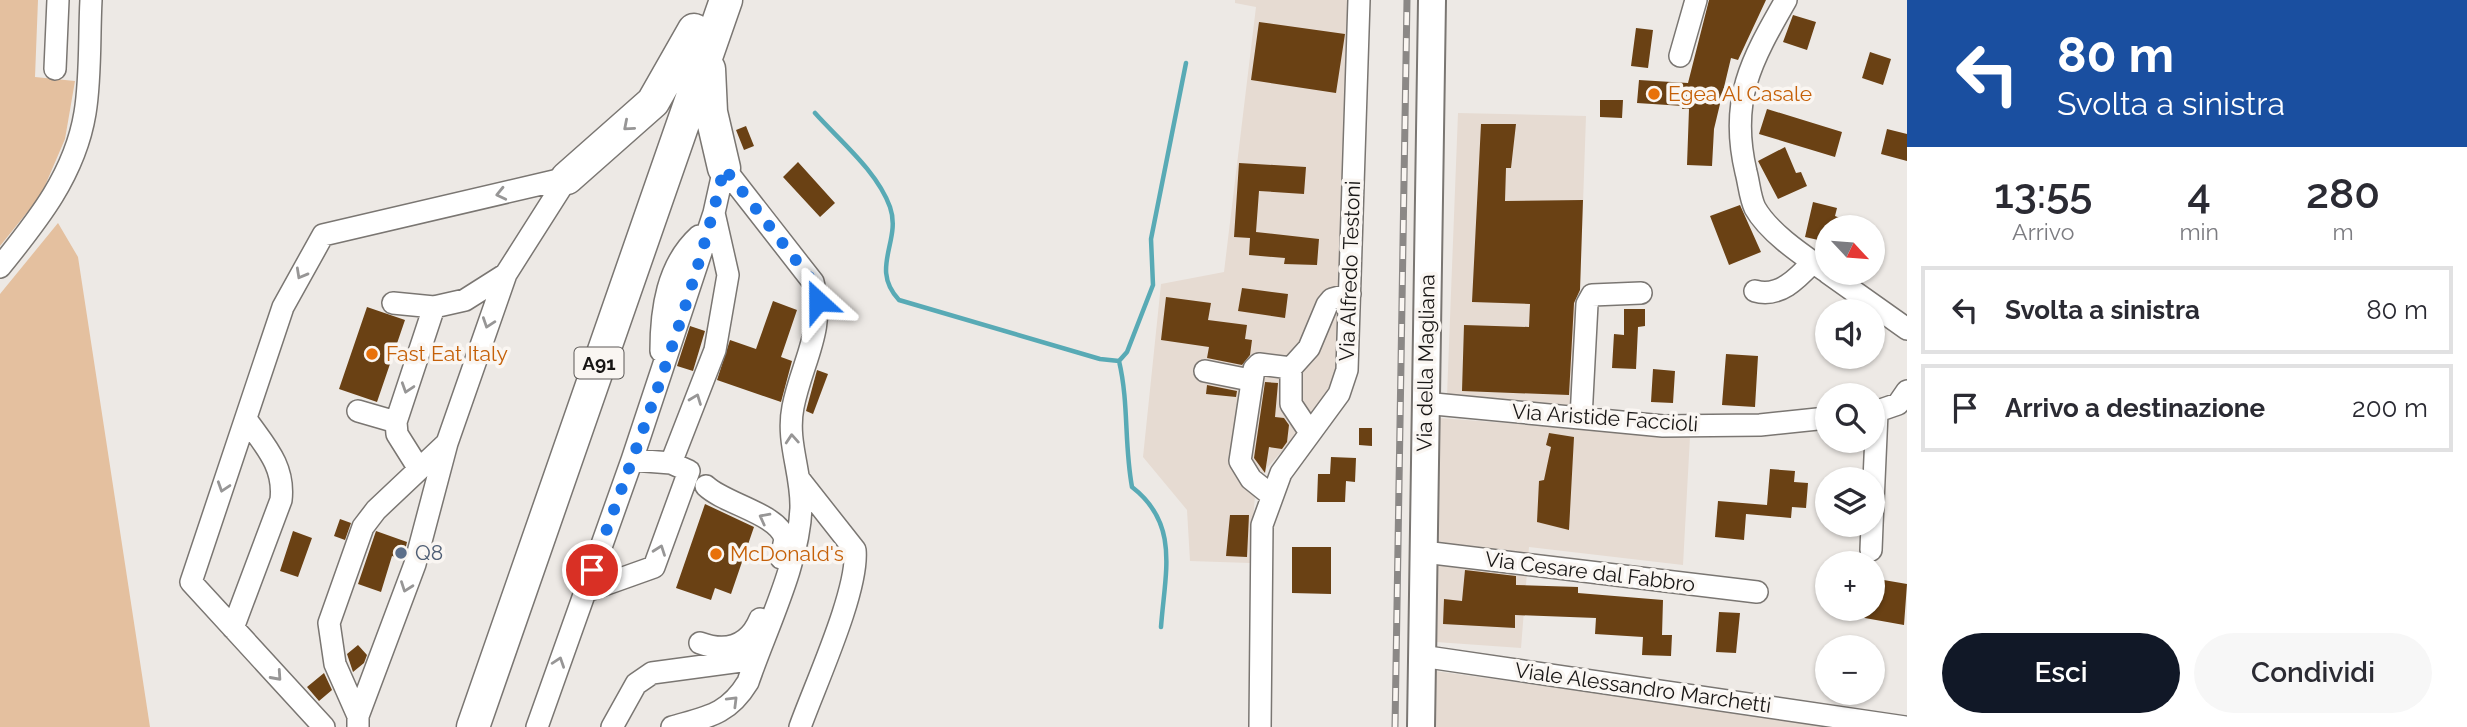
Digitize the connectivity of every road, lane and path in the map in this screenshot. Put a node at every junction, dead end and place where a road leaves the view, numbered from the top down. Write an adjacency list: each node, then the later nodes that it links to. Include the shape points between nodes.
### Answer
1 (58, 0): 11 (street)
2 (90, 0): 16 (street, via 85,112 76,146 43,213)
3 (705, 0): 9 (highway, A91)
4 (726, 0): 9 (highway, A91)
5 (1359, 0): 22 (street, Via Alfredo Testoni)
6 (1432, 0): 30 (main road, Via della Magliana)
7 (1696, 0): 10 (street)
8 (1786, 0): 15 (street, via 1753,59 1739,111 1742,152 1755,208 1791,246)
9 (701, 40): 12 (highway, via 712,118); 13 (highway, one-way to 13, via 653,102); 56 (highway, A91); 57 (highway, A91)
10 (1680, 57)
11 (55, 69)
12 (729, 176): 14 (street); 42 (street, one-way to 12, via 790,440 793,407 818,324 818,301 813,282 796,258)
13 (567, 178): 18 (street); 34 (street, one-way to 34, via 323,235 283,307)
14 (714, 213): 39 (street); 40 (street, one-way to 14, via 715,350 727,275)
15 (1815, 263)
16 (0, 267)
17 (1815, 273): 20 (street, via 1777,292)
18 (506, 274): 24 (street, via 465,300); 38 (street, one-way to 38)
19 (1845, 285): 25 (street)
20 (1755, 291)
21 (1641, 293): 33 (street, via 1592,295 1587,304)
22 (1350, 294): 26 (street, via 1327,305 1309,348); 37 (street, Via Alfredo Testoni, via 1346,377 1339,394)
23 (393, 303): 24 (street)
24 (434, 307): 36 (street, one-way to 36)
25 (1907, 329)
26 (1291, 368): 28 (street, via 1259,364); 37 (street, via 1291,404)
27 (1205, 371): 28 (street)
28 (1250, 380): 44 (street, via 1240,461)
29 (1907, 391): 31 (street, via 1898,404)
30 (1424, 403): 33 (street, Via Aristide Faccioli); 47 (main road, Via della Magliana)
31 (1885, 409)
32 (358, 411): 36 (street)
33 (1581, 418): 35 (street, Via Aristide Faccioli, via 1663,426)
34 (246, 419): 50 (street, via 279,466 283,482 281,500); 50 (street, one-way to 50, via 191,582)
35 (1815, 419)
36 (396, 422): 41 (street, via 397,434)
37 (1310, 431): 44 (street, Via Alfredo Testoni)
38 (447, 443): 41 (street); 54 (street, one-way to 54, via 415,564)
39 (632, 460): 40 (street); 48 (street)
40 (671, 463): 48 (street, one-way to 40, via 654,566 689,471)
41 (419, 469): 54 (street, via 363,527 329,623 335,664)
42 (799, 479): 53 (street, via 796,547); 61 (street, via 855,550 856,559 851,588)
43 (706, 486): 51 (street, one-way to 43, via 728,648 754,632 785,539 777,525 716,496)
44 (1271, 495): 62 (street, Via Alfredo Testoni, via 1261,538)
45 (1872, 537): 46 (street)
46 (1871, 550)
47 (1424, 552): 49 (street, Via Cesare dal Fabbro); 52 (main road, Via della Magliana)
48 (584, 592): 58 (street, one-way to 48)
49 (1757, 592)
50 (233, 628): 55 (street, one-way to 55)
51 (700, 643)
52 (1421, 656): 63 (main road, Via della Magliana); 64 (street, Viale Alessandro Marchetti)
53 (756, 659): 59 (street, via 652,673 636,684); 60 (street, one-way to 53, via 719,714 737,700)
54 (358, 722)
55 (324, 727)
56 (452, 727)
57 (473, 727)
58 (537, 727)
59 (612, 727)
60 (672, 727)
61 (800, 727)
62 (1260, 727)
63 (1421, 727)
64 (1905, 727)

